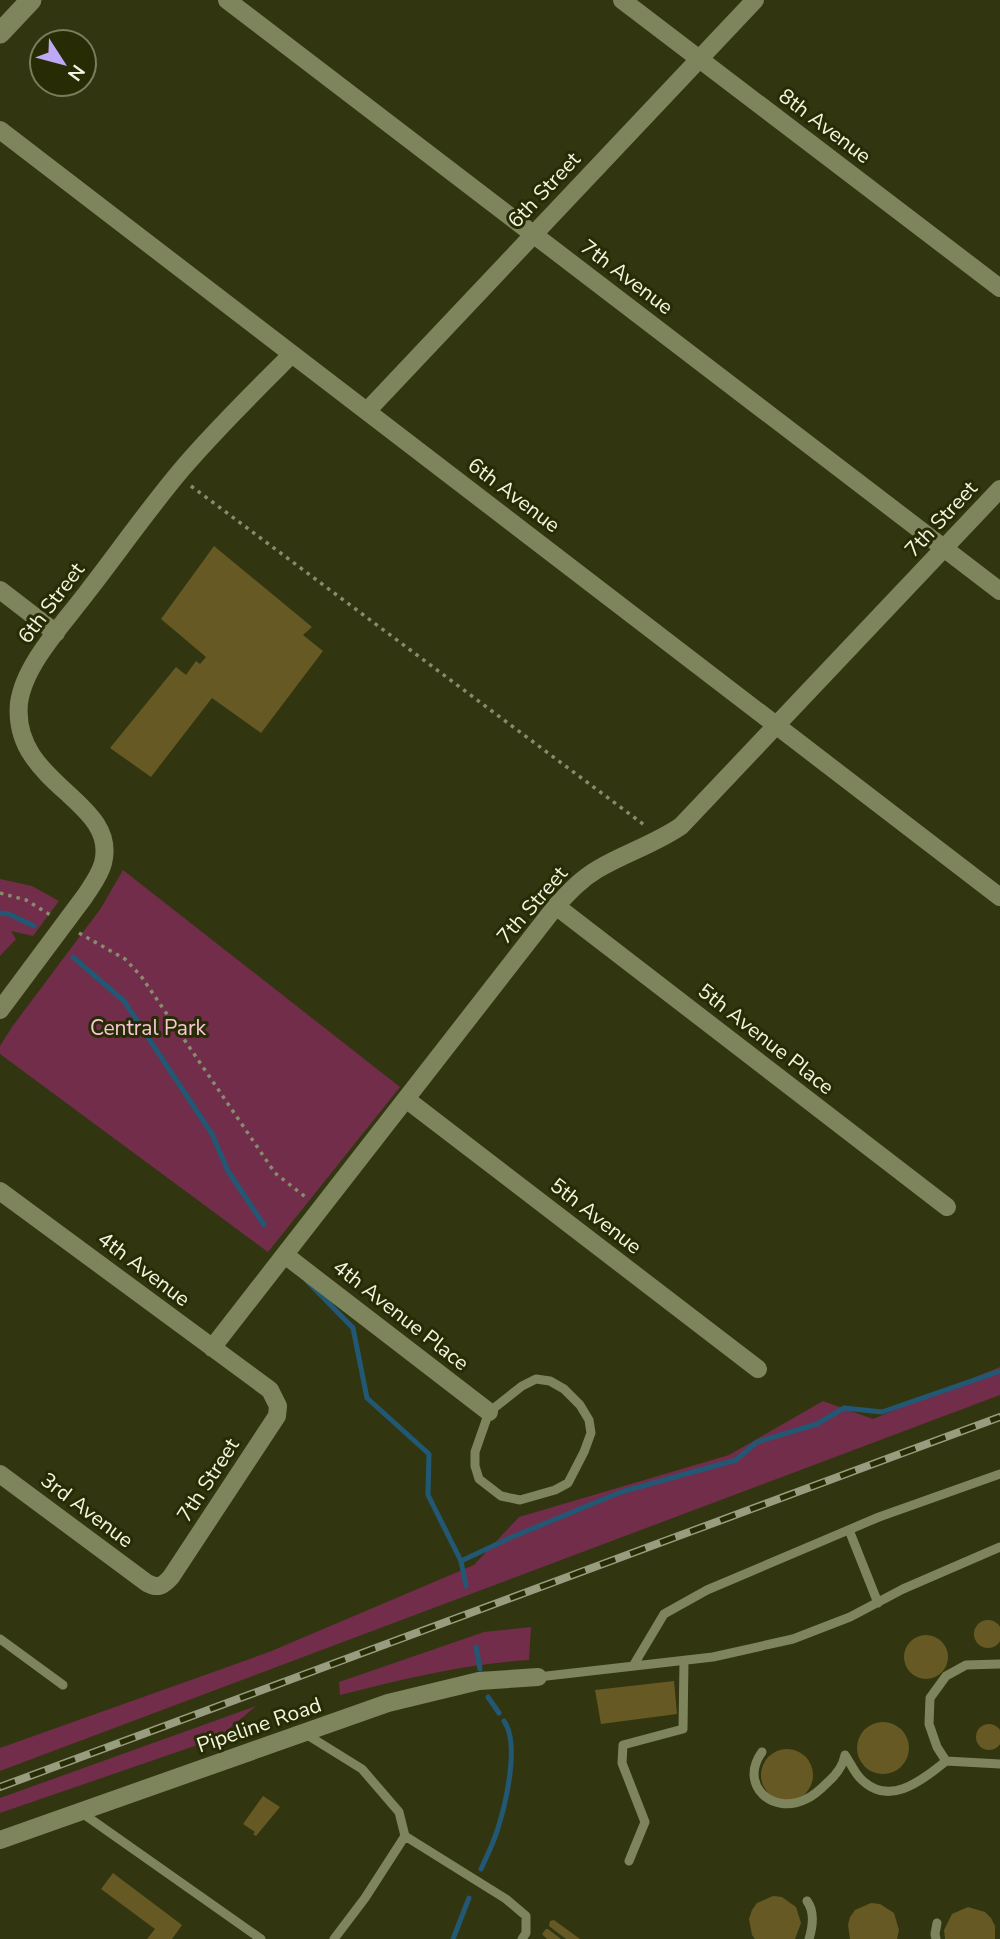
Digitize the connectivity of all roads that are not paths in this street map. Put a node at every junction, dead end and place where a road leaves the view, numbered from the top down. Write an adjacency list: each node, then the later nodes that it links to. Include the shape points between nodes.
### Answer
1 (32, 0): 5 (street)
2 (227, 0): 8 (street, 7th Avenue)
3 (622, 0): 6 (street, 8th Avenue)
4 (755, 0): 6 (street, 6th Street)
5 (0, 33)
6 (699, 59): 8 (street, 6th Street); 9 (street, 8th Avenue)
7 (0, 130): 10 (street, 6th Avenue)
8 (533, 234): 11 (street, 6th Street); 13 (street, 7th Avenue)
9 (1000, 288)
10 (292, 354): 11 (street, 6th Avenue); 16 (street, 6th Street, via 177,475)
11 (367, 411): 17 (street, 6th Avenue)
12 (1000, 489): 13 (street, 7th Street)
13 (944, 548): 15 (street, 7th Avenue); 17 (street, 7th Street)
14 (0, 590): 16 (street)
15 (1000, 591)
16 (56, 633): 20 (street, 6th Street, via 24,682 19,702 22,736 40,769 95,820 105,849 103,863)
17 (777, 726): 18 (street, 6th Avenue); 19 (street, 7th Street, via 681,826 596,870)
18 (1000, 897)
19 (556, 906): 21 (street, 7th Street); 23 (street, 5th Avenue Place)
20 (0, 1010)
21 (407, 1099): 24 (street, 7th Street); 26 (street, 5th Avenue)
22 (0, 1191): 25 (street, 4th Avenue)
23 (947, 1208)
24 (285, 1255): 25 (street, 7th Street); 28 (street, 4th Avenue Place)
25 (212, 1348): 27 (street, 4th Avenue)
26 (758, 1369)
27 (260, 1384): 33 (street, 7th Street, via 275,1397 277,1416 171,1577 163,1586)
28 (489, 1412): 28 (lane, via 536,1380 550,1381 564,1390 580,1405 591,1433 568,1483 520,1500 501,1496 479,1479 475,1452)
29 (0, 1474): 33 (street, 3rd Avenue)
30 (1000, 1474): 31 (lane)
31 (849, 1530): 34 (lane); 38 (lane, via 708,1590 664,1614)
32 (1000, 1547): 34 (lane)
33 (147, 1583)
34 (877, 1603): 36 (lane, via 793,1639)
35 (0, 1639): 40 (lane)
36 (684, 1661): 38 (lane); 48 (lane, via 682,1729 623,1745 622,1763 645,1822)
37 (1000, 1664): 43 (lane, via 966,1665 946,1676 930,1699 929,1724)
38 (633, 1667): 39 (lane)
39 (538, 1677): 41 (street, Pipeline Road, via 479,1681 388,1703)
40 (63, 1685)
41 (304, 1733): 45 (street, Pipeline Road); 46 (lane, via 362,1769 399,1812)
42 (762, 1752): 43 (lane, via 754,1770 760,1793 787,1804 806,1799 822,1787 844,1763 845,1755 860,1779 882,1792 910,1786)
43 (946, 1761): 44 (lane)
44 (1000, 1764)
45 (80, 1811): 47 (street, Pipeline Road); 51 (lane)
46 (405, 1836): 52 (lane); 53 (lane, via 526,1916)
47 (0, 1840)
48 (629, 1861)
49 (807, 1901): 54 (lane, via 812,1908)
50 (937, 1923): 55 (lane)
51 (261, 1939)
52 (334, 1939)
53 (522, 1939)
54 (809, 1939)
55 (936, 1939)

